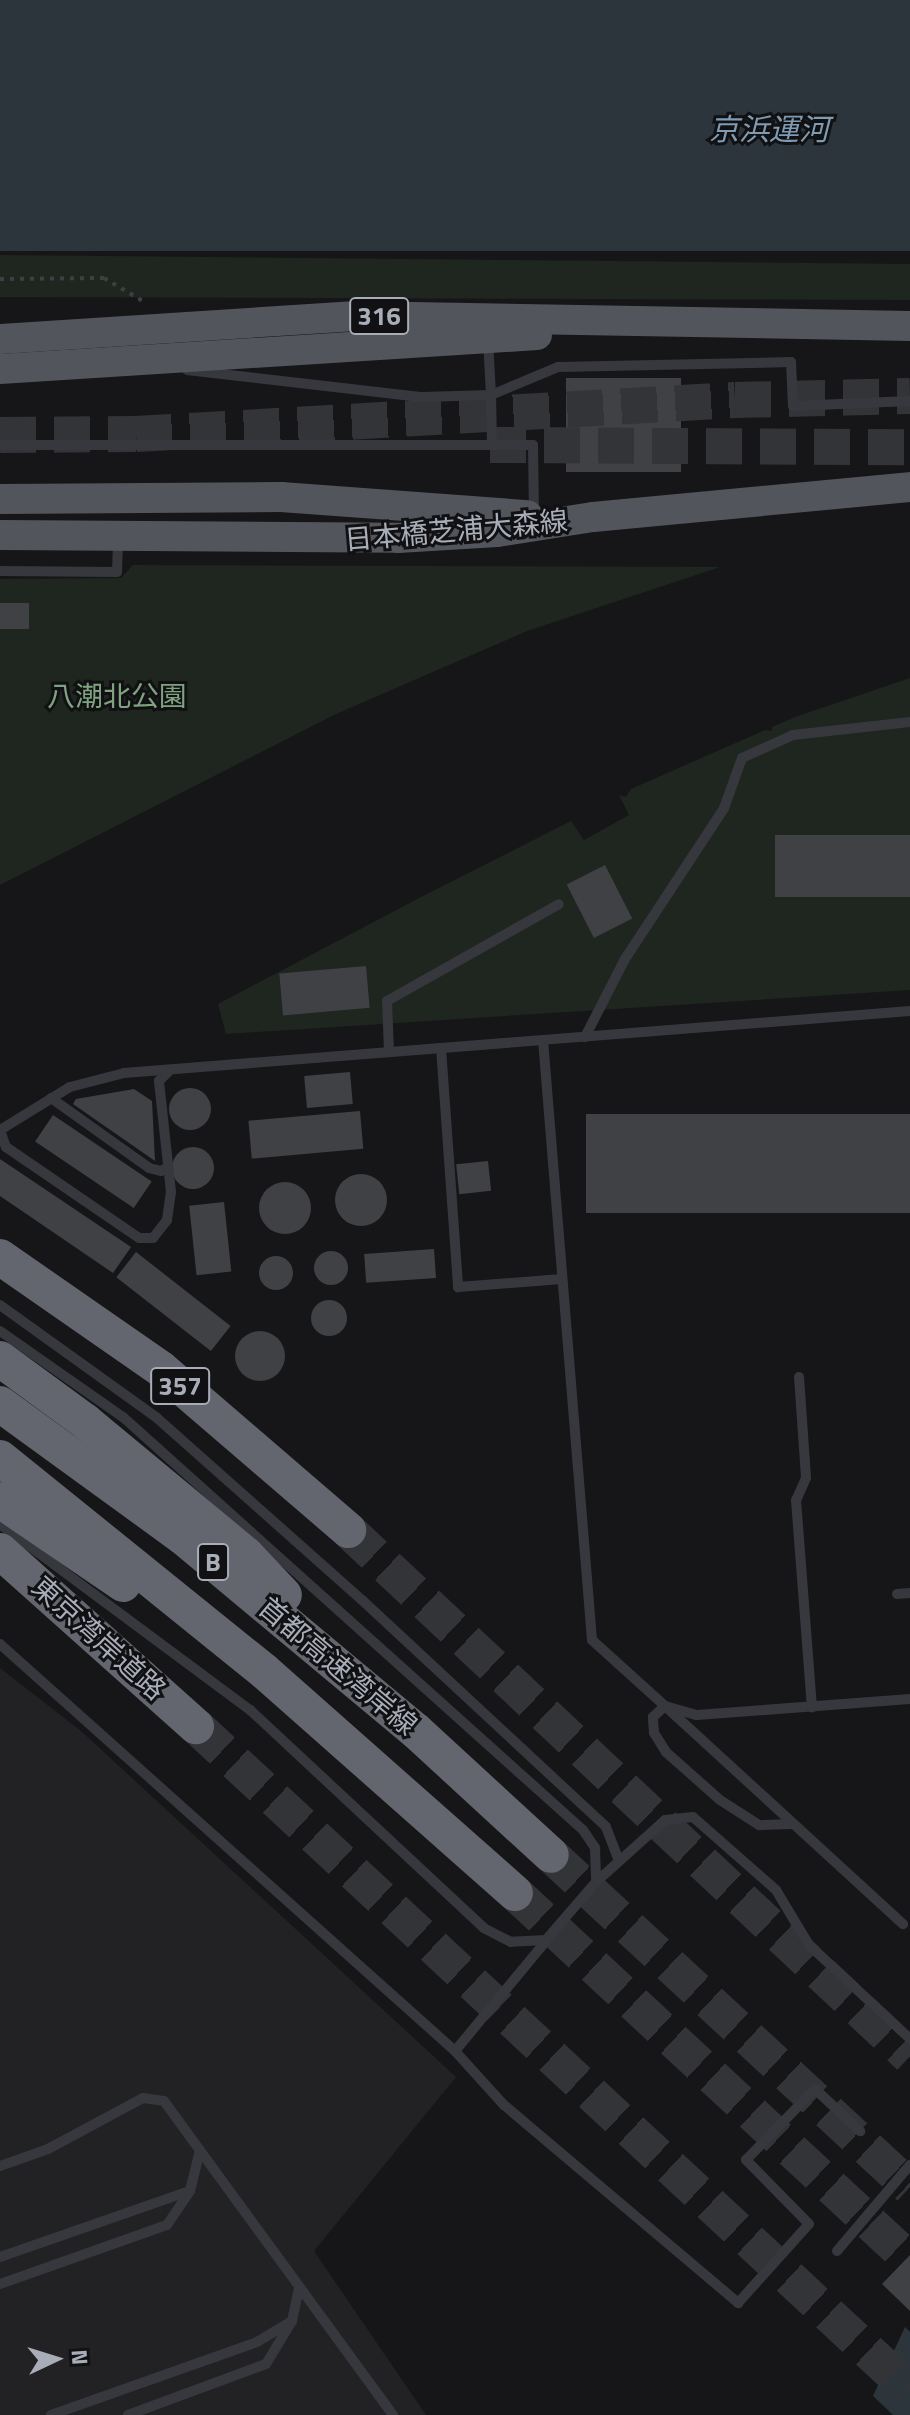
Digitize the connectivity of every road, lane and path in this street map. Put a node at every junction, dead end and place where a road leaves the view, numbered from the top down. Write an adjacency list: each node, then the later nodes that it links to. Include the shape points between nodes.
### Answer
1 (0, 279): 2 (path, via 104,278)
2 (146, 303)
3 (759, 321): 4 (main road, 316); 5 (main road); 6 (main road, 316, via 356,316)
4 (910, 326)
5 (488, 339): 7 (main road); 8 (lane)
6 (1, 359): 7 (main road)
7 (117, 362): 8 (lane, via 422,397)
8 (491, 395): 9 (lane, via 558,367 791,362 793,406); 11 (lane)
9 (910, 401)
10 (0, 445): 11 (lane)
11 (492, 445): 14 (lane, via 533,445)
12 (910, 487): 15 (main road, 日本橋芝浦大森線)
13 (0, 499): 14 (main road, via 281,497)
14 (534, 515): 15 (main road)
15 (593, 517): 17 (main road, 日本橋芝浦大森線, via 497,532 385,538)
16 (0, 535): 17 (main road, 日本橋芝浦大森線)
17 (118, 536): 18 (lane, via 117,572)
18 (0, 571)
19 (910, 722): 22 (lane, via 793,735 742,758 724,808 625,959)
20 (559, 904): 25 (lane, via 387,1001)
21 (910, 1011): 22 (lane)
22 (585, 1037): 23 (lane)
23 (543, 1040): 24 (lane); 31 (lane)
24 (441, 1048): 25 (lane); 31 (lane, via 458,1287)
25 (389, 1052): 26 (lane)
26 (173, 1070): 27 (lane, via 124,1073 70,1087); 29 (lane, via 159,1081)
27 (51, 1098): 28 (lane); 29 (lane, via 149,1168)
28 (0, 1130): 29 (lane, via 6,1147 146,1240 160,1233 167,1220)
29 (168, 1167)
30 (0, 1257): 40 (highway, 357, via 161,1369)
31 (562, 1279): 47 (lane, via 587,1630 599,1648)
32 (0, 1305): 53 (lane, via 157,1418 362,1600 606,1827)
33 (0, 1331): 54 (lane, via 123,1417 583,1830 595,1848)
34 (0, 1359): 50 (highway, via 86,1422 246,1555)
35 (799, 1377): 48 (lane, via 806,1478 796,1500)
36 (0, 1404): 50 (highway, 首都高速湾岸線 / B, via 183,1537)
37 (0, 1458): 45 (highway, 首都高速湾岸線 / B)
38 (0, 1500): 45 (highway, via 172,1620)
39 (0, 1524): 57 (lane, via 250,1710 484,1928 511,1942)
40 (348, 1530)
41 (0, 1551): 49 (highway, 東京湾岸道路)
42 (910, 1593): 43 (lane)
43 (897, 1594)
44 (0, 1644): 59 (lane)
45 (264, 1671): 55 (highway, 首都高速湾岸線 / B)
46 (910, 1699): 48 (lane)
47 (665, 1706): 48 (lane, via 697,1715); 51 (lane); 51 (lane, via 653,1717 654,1733 666,1752 720,1800 759,1825)
48 (812, 1707)
49 (196, 1726)
50 (416, 1731): 52 (highway, 首都高速湾岸線 / B)
51 (792, 1824): 56 (lane)
52 (551, 1855)
53 (619, 1861): 54 (lane); 58 (lane, via 665,1820 693,1817 776,1890 809,1945)
54 (596, 1882): 57 (lane)
55 (515, 1893)
56 (908, 1924)
57 (546, 1940): 59 (lane)
58 (910, 2039)
59 (455, 2051): 60 (lane, via 504,2105 738,2303 809,2224 746,2160 815,2089)
60 (860, 2131)
61 (200, 2150): 63 (lane, via 164,2101 143,2098 48,2149); 64 (lane); 68 (lane)
62 (910, 2165): 65 (lane)
63 (0, 2166)
64 (190, 2191): 66 (lane); 67 (lane, via 167,2225)
65 (837, 2251)
66 (0, 2257)
67 (0, 2284)
68 (299, 2287): 69 (lane); 72 (lane)
69 (292, 2321): 70 (lane, via 257,2342); 71 (lane, via 266,2364)
70 (51, 2415)
71 (128, 2415)
72 (393, 2415)

